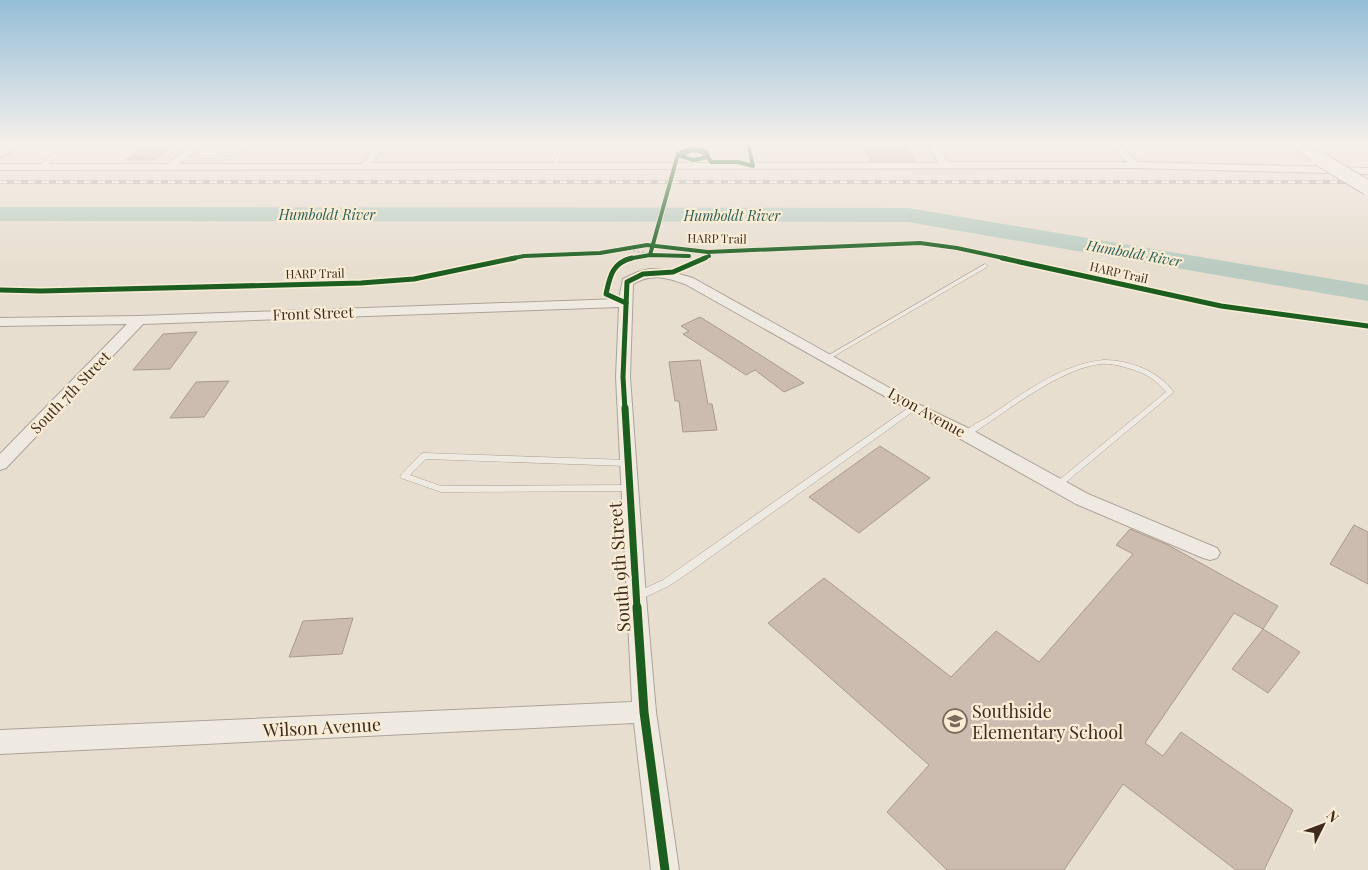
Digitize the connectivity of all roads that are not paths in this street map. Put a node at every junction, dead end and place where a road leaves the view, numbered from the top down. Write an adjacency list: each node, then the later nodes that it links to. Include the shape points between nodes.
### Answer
1 (986, 266): 6 (lane)
2 (645, 272): 3 (street, South 9th Street, via 627,282); 6 (street, Lyon Avenue, via 668,273 689,281)
3 (626, 303): 4 (street, Front Street); 9 (street, South 9th Street, via 623,377)
4 (139, 320): 5 (street, Front Street); 10 (street, South 7th Street)
5 (0, 322)
6 (827, 358): 7 (street, Lyon Avenue)
7 (914, 408): 8 (street, Lyon Avenue); 14 (lane, via 666,583)
8 (966, 434): 11 (street, Lyon Avenue); 11 (lane, via 1055,378 1094,362 1116,362 1140,369 1163,382 1170,392)
9 (627, 463): 12 (street, South 9th Street); 12 (lane, via 424,456 404,476 441,489)
10 (0, 464)
11 (1057, 485): 13 (street, Lyon Avenue, via 1082,499)
12 (629, 488): 14 (street, South 9th Street)
13 (1210, 553)
14 (636, 597): 15 (street, South 9th Street)
15 (644, 712): 16 (street, Wilson Avenue); 17 (street, South 9th Street)
16 (0, 742)
17 (665, 870)

